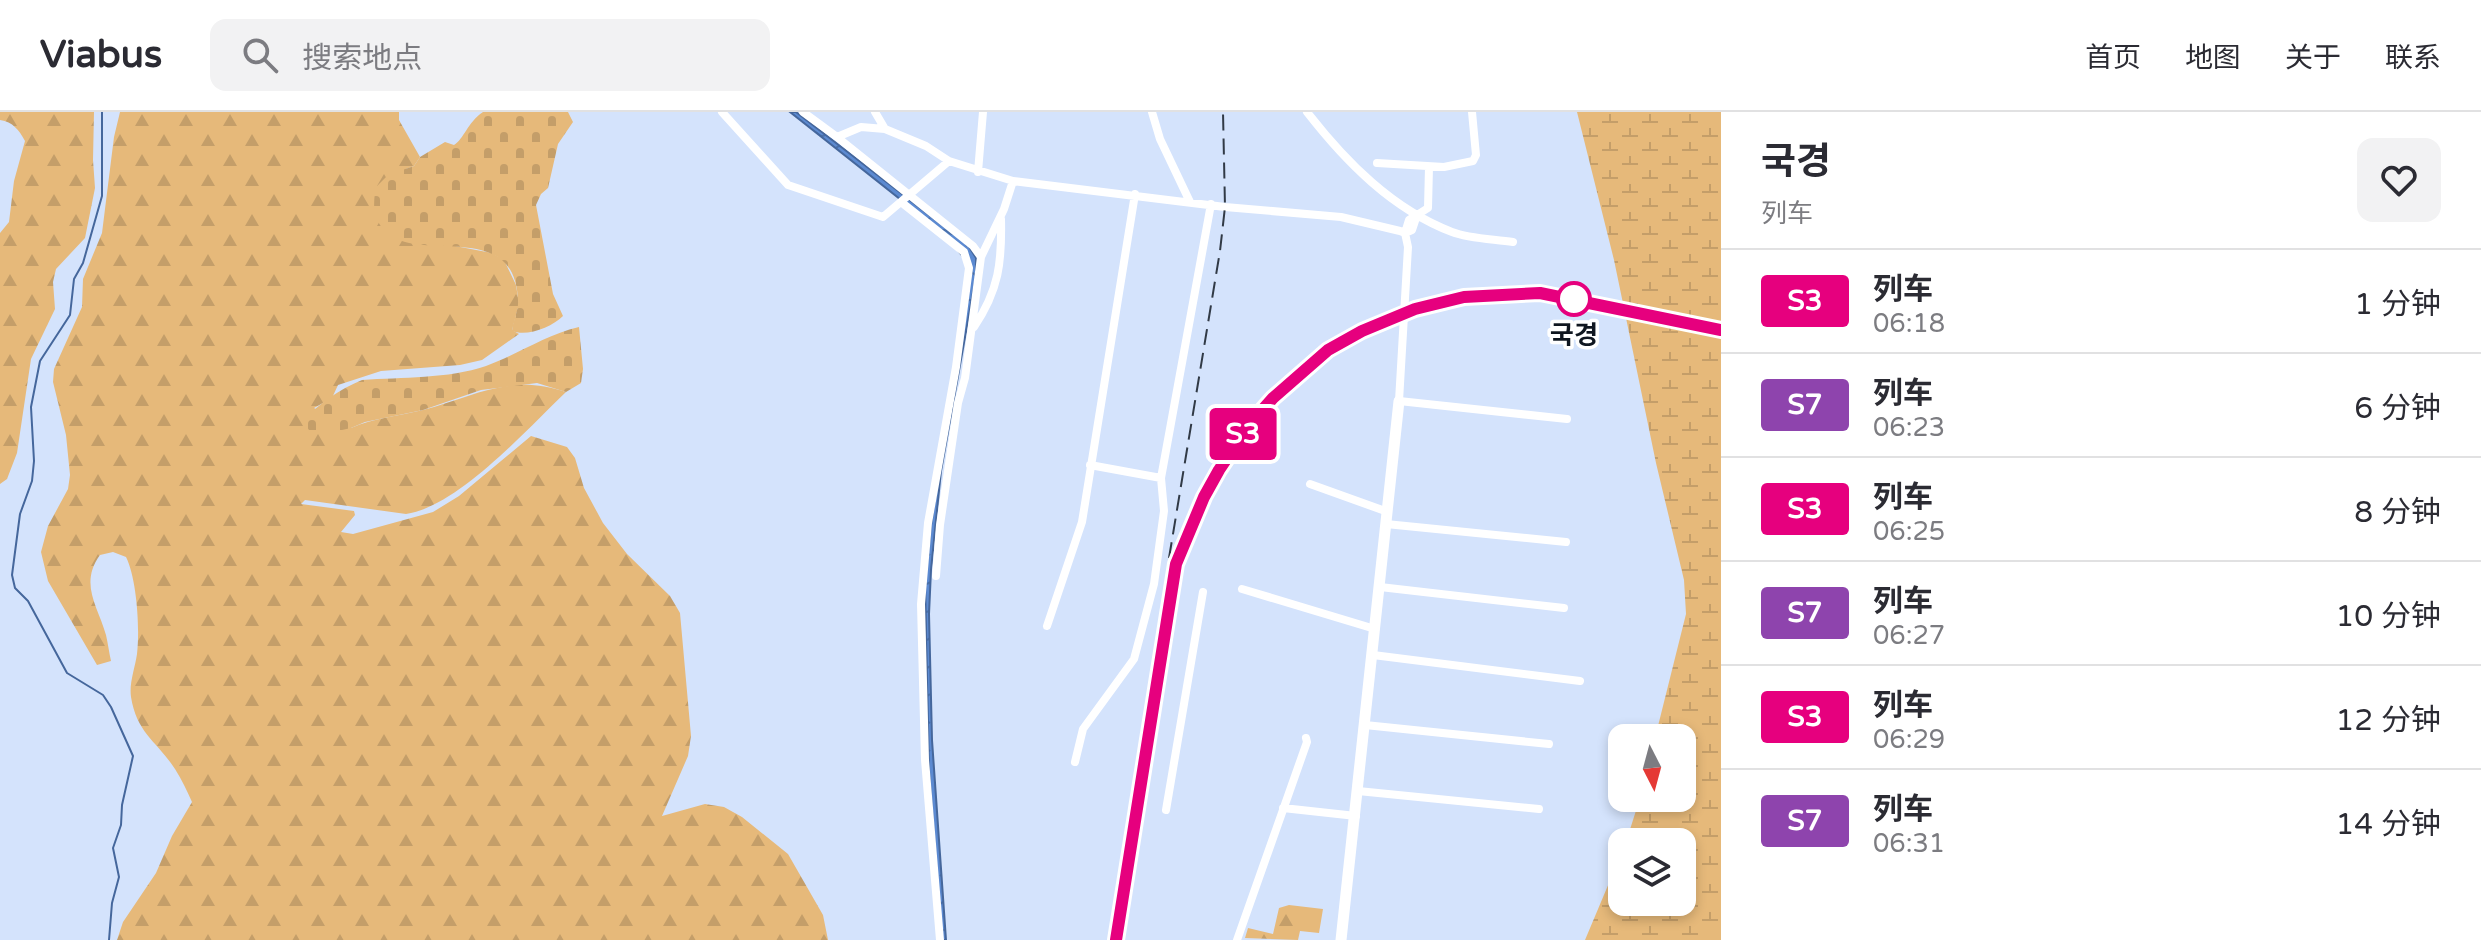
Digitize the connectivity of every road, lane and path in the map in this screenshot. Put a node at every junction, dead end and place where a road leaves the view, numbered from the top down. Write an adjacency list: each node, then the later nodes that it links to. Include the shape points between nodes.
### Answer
1 (722, 112): 16 (street, via 788,185 883,217)
2 (803, 112): 9 (street)
3 (875, 112): 8 (street)
4 (983, 112): 13 (street)
5 (1152, 112): 17 (street)
6 (1307, 112): 20 (street, via 1358,171)
7 (1472, 112): 12 (street, via 1473,161)
8 (885, 129): 9 (street, via 861,127); 10 (street)
9 (837, 137): 16 (street)
10 (949, 161): 13 (street); 16 (street)
11 (1377, 163): 12 (street)
12 (1429, 167): 20 (street, via 1428,208)
13 (978, 172): 14 (street)
14 (1013, 181): 15 (street); 19 (street)
15 (1135, 194): 17 (street); 27 (street)
16 (904, 199): 23 (street); 50 (street, via 964,252 969,268 930,510 921,604 925,760)
17 (1190, 202): 18 (street)
18 (1211, 204): 21 (street, via 1341,217); 28 (street)
19 (1001, 215): 23 (street); 24 (street, via 993,293)
20 (1417, 215): 21 (street); 22 (street, via 1455,233)
21 (1405, 233): 25 (street)
22 (1513, 242)
23 (981, 257): 24 (street)
24 (971, 331): 32 (street)
25 (1399, 401): 26 (street); 30 (street)
26 (1567, 419)
27 (1090, 465): 28 (street); 37 (street, via 1082,522)
28 (1161, 478): 44 (street, via 1164,511 1154,584 1134,659 1083,729)
29 (1310, 484): 30 (street)
30 (1387, 518): 31 (street); 33 (street)
31 (1566, 542)
32 (936, 576)
33 (1380, 587): 36 (street); 38 (street)
34 (1242, 589): 38 (street)
35 (1203, 592): 48 (street)
36 (1564, 608)
37 (1047, 626)
38 (1375, 629): 39 (street)
39 (1373, 655): 40 (street); 41 (street)
40 (1580, 681)
41 (1365, 725): 43 (street); 45 (street)
42 (1306, 738): 46 (street)
43 (1549, 744)
44 (1075, 762)
45 (1358, 791): 47 (street); 49 (street)
46 (1283, 808): 49 (street); 51 (street)
47 (1539, 809)
48 (1166, 810)
49 (1356, 816): 52 (street)
50 (940, 940)
51 (1237, 940)
52 (1341, 940)

